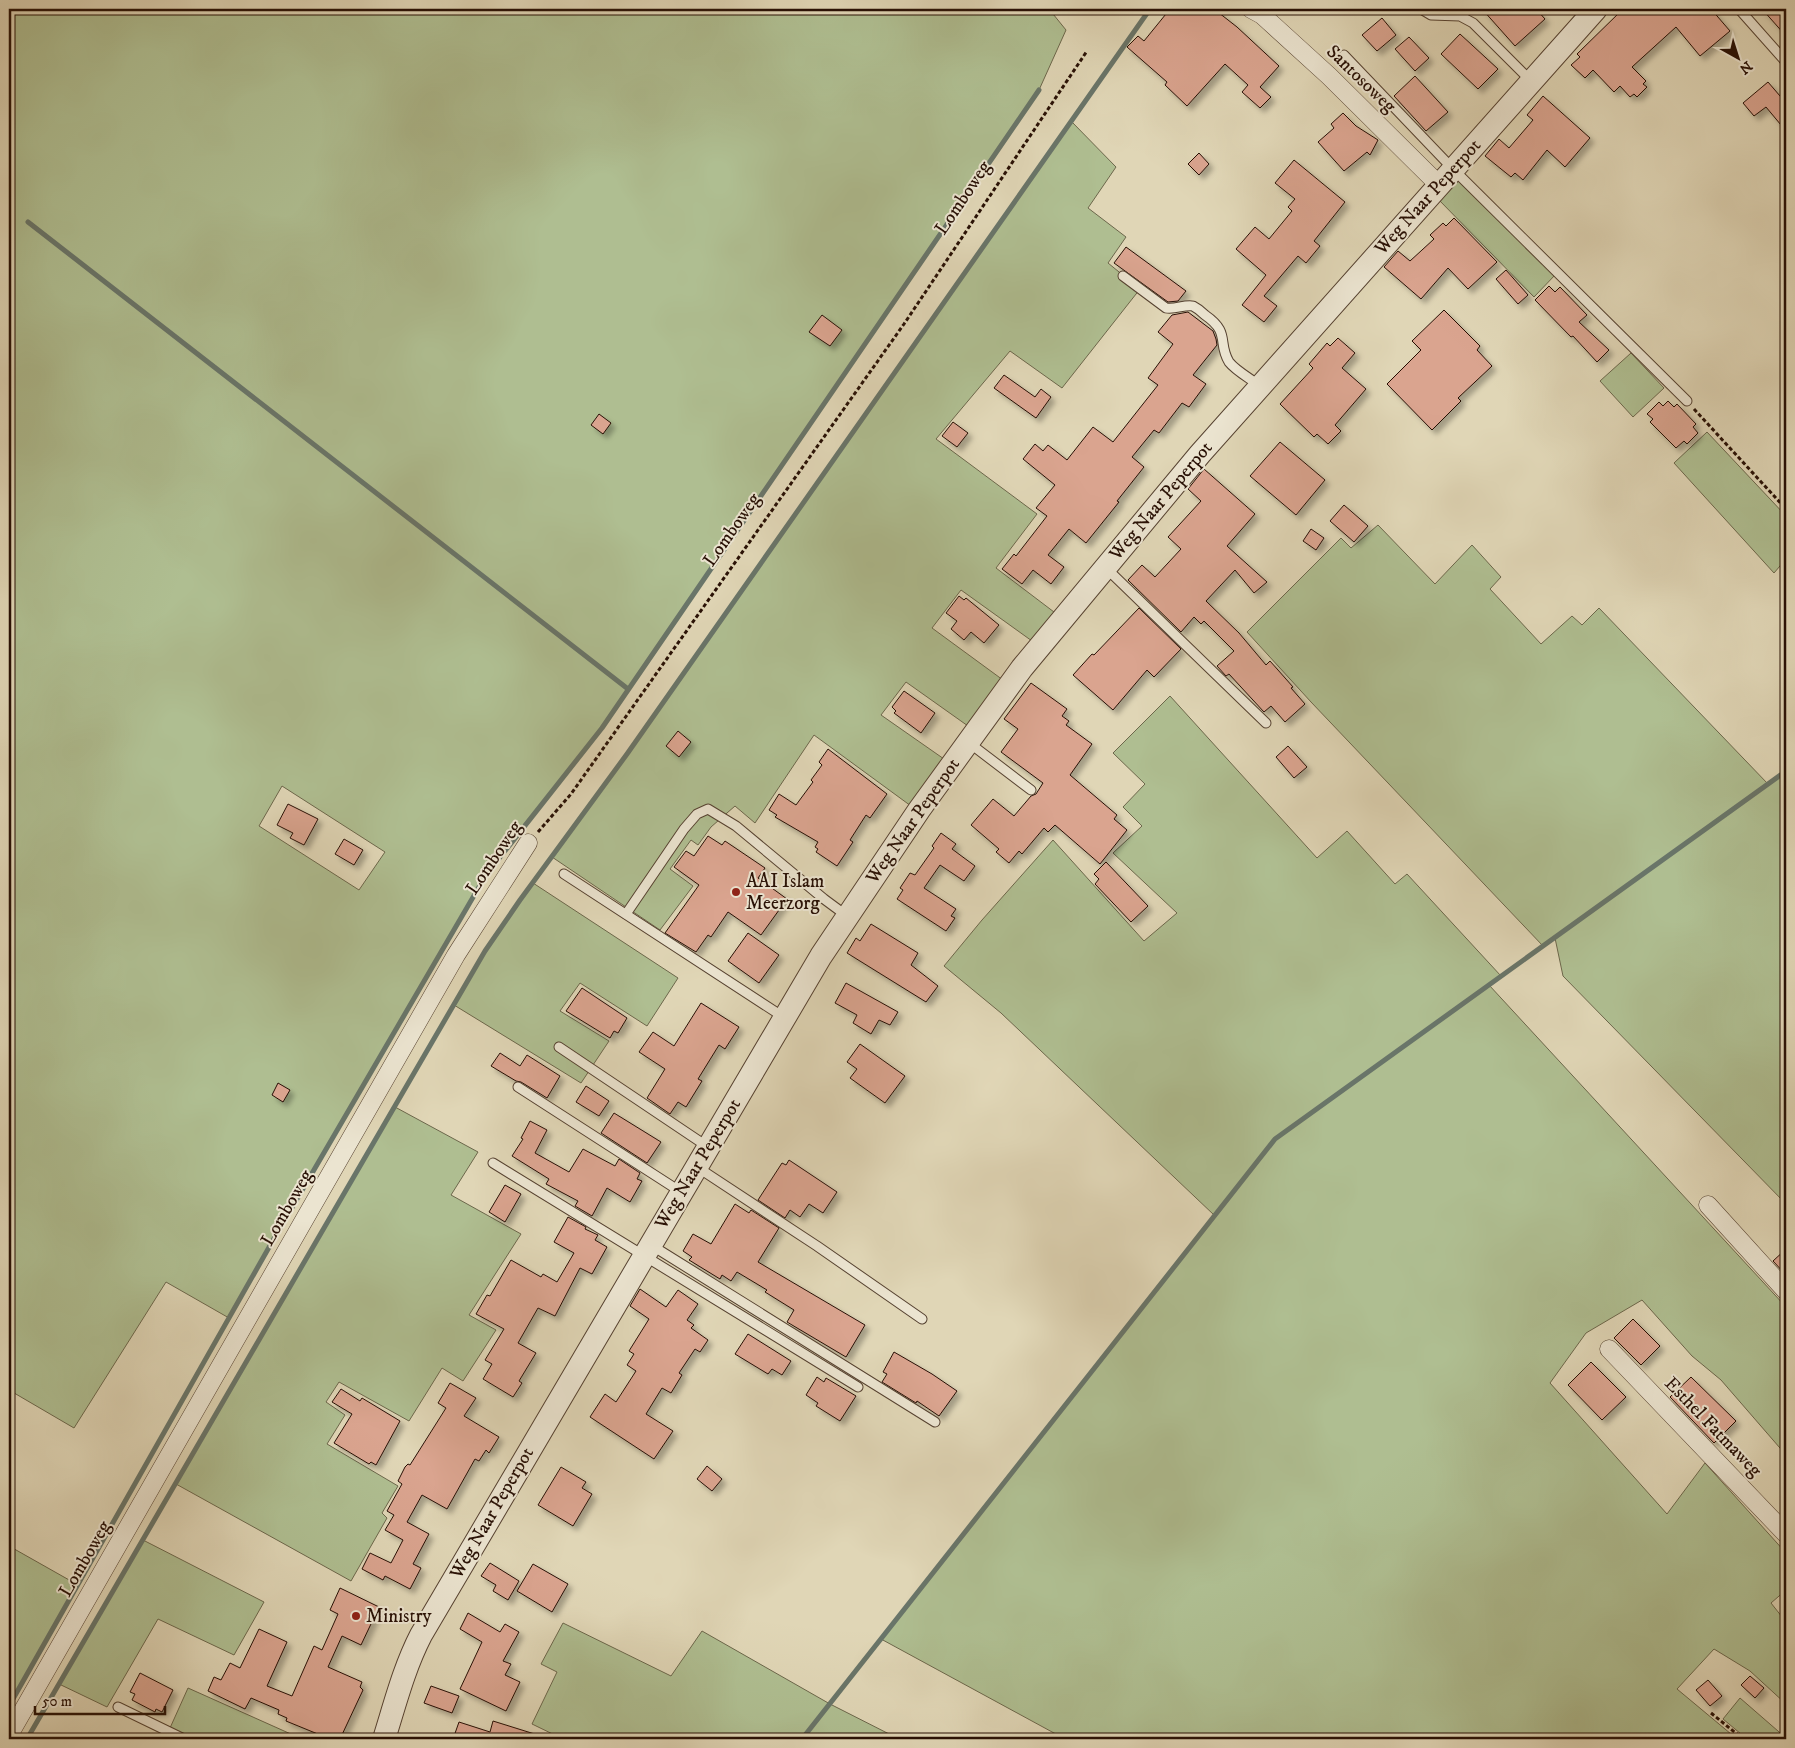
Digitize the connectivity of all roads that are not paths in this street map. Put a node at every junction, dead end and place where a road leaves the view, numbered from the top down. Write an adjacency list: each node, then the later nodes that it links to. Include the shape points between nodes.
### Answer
1 (1251, 9): 8 (street, Santosoweg, via 1262,15)
2 (1421, 9): 7 (lane, via 1431,15 1460,16 1473,23)
3 (1596, 9): 7 (street, Weg Naar Peperpot)
4 (1739, 9): 6 (lane)
5 (1344, 55): 8 (lane)
6 (1786, 62)
7 (1531, 81): 8 (street, Weg Naar Peperpot)
8 (1446, 176): 10 (street, Weg Naar Peperpot); 11 (lane)
9 (1122, 276): 10 (lane, via 1166,308 1194,306 1213,320 1220,329 1230,363)
10 (1260, 386): 12 (street, Weg Naar Peperpot)
11 (1687, 401)
12 (1106, 568): 13 (lane); 14 (street, Weg Naar Peperpot, via 1022,668)
13 (1266, 723)
14 (968, 742): 15 (lane); 19 (street, Weg Naar Peperpot)
15 (1031, 790)
16 (528, 843): 36 (street, Lomboweg, via 456,955)
17 (564, 874): 18 (lane)
18 (626, 914): 19 (lane, via 684,829 697,814 708,809 736,826); 20 (lane)
19 (847, 916): 20 (street, Weg Naar Peperpot)
20 (785, 1018): 23 (street, Weg Naar Peperpot)
21 (558, 1046): 23 (lane)
22 (518, 1087): 26 (lane)
23 (708, 1147): 25 (street, Weg Naar Peperpot)
24 (492, 1163): 28 (lane)
25 (696, 1167): 26 (street, Weg Naar Peperpot); 30 (lane)
26 (682, 1192): 28 (street, Weg Naar Peperpot)
27 (1708, 1205): 29 (street)
28 (647, 1250): 32 (lane); 33 (lane); 38 (street, Weg Naar Peperpot, via 420,1635 402,1677)
29 (1786, 1290)
30 (922, 1319)
31 (1610, 1349): 34 (street, Esthel Fatmaweg)
32 (858, 1387)
33 (935, 1422)
34 (1786, 1534)
35 (118, 1707): 37 (lane)
36 (9, 1735)
37 (184, 1739)
38 (384, 1739)

